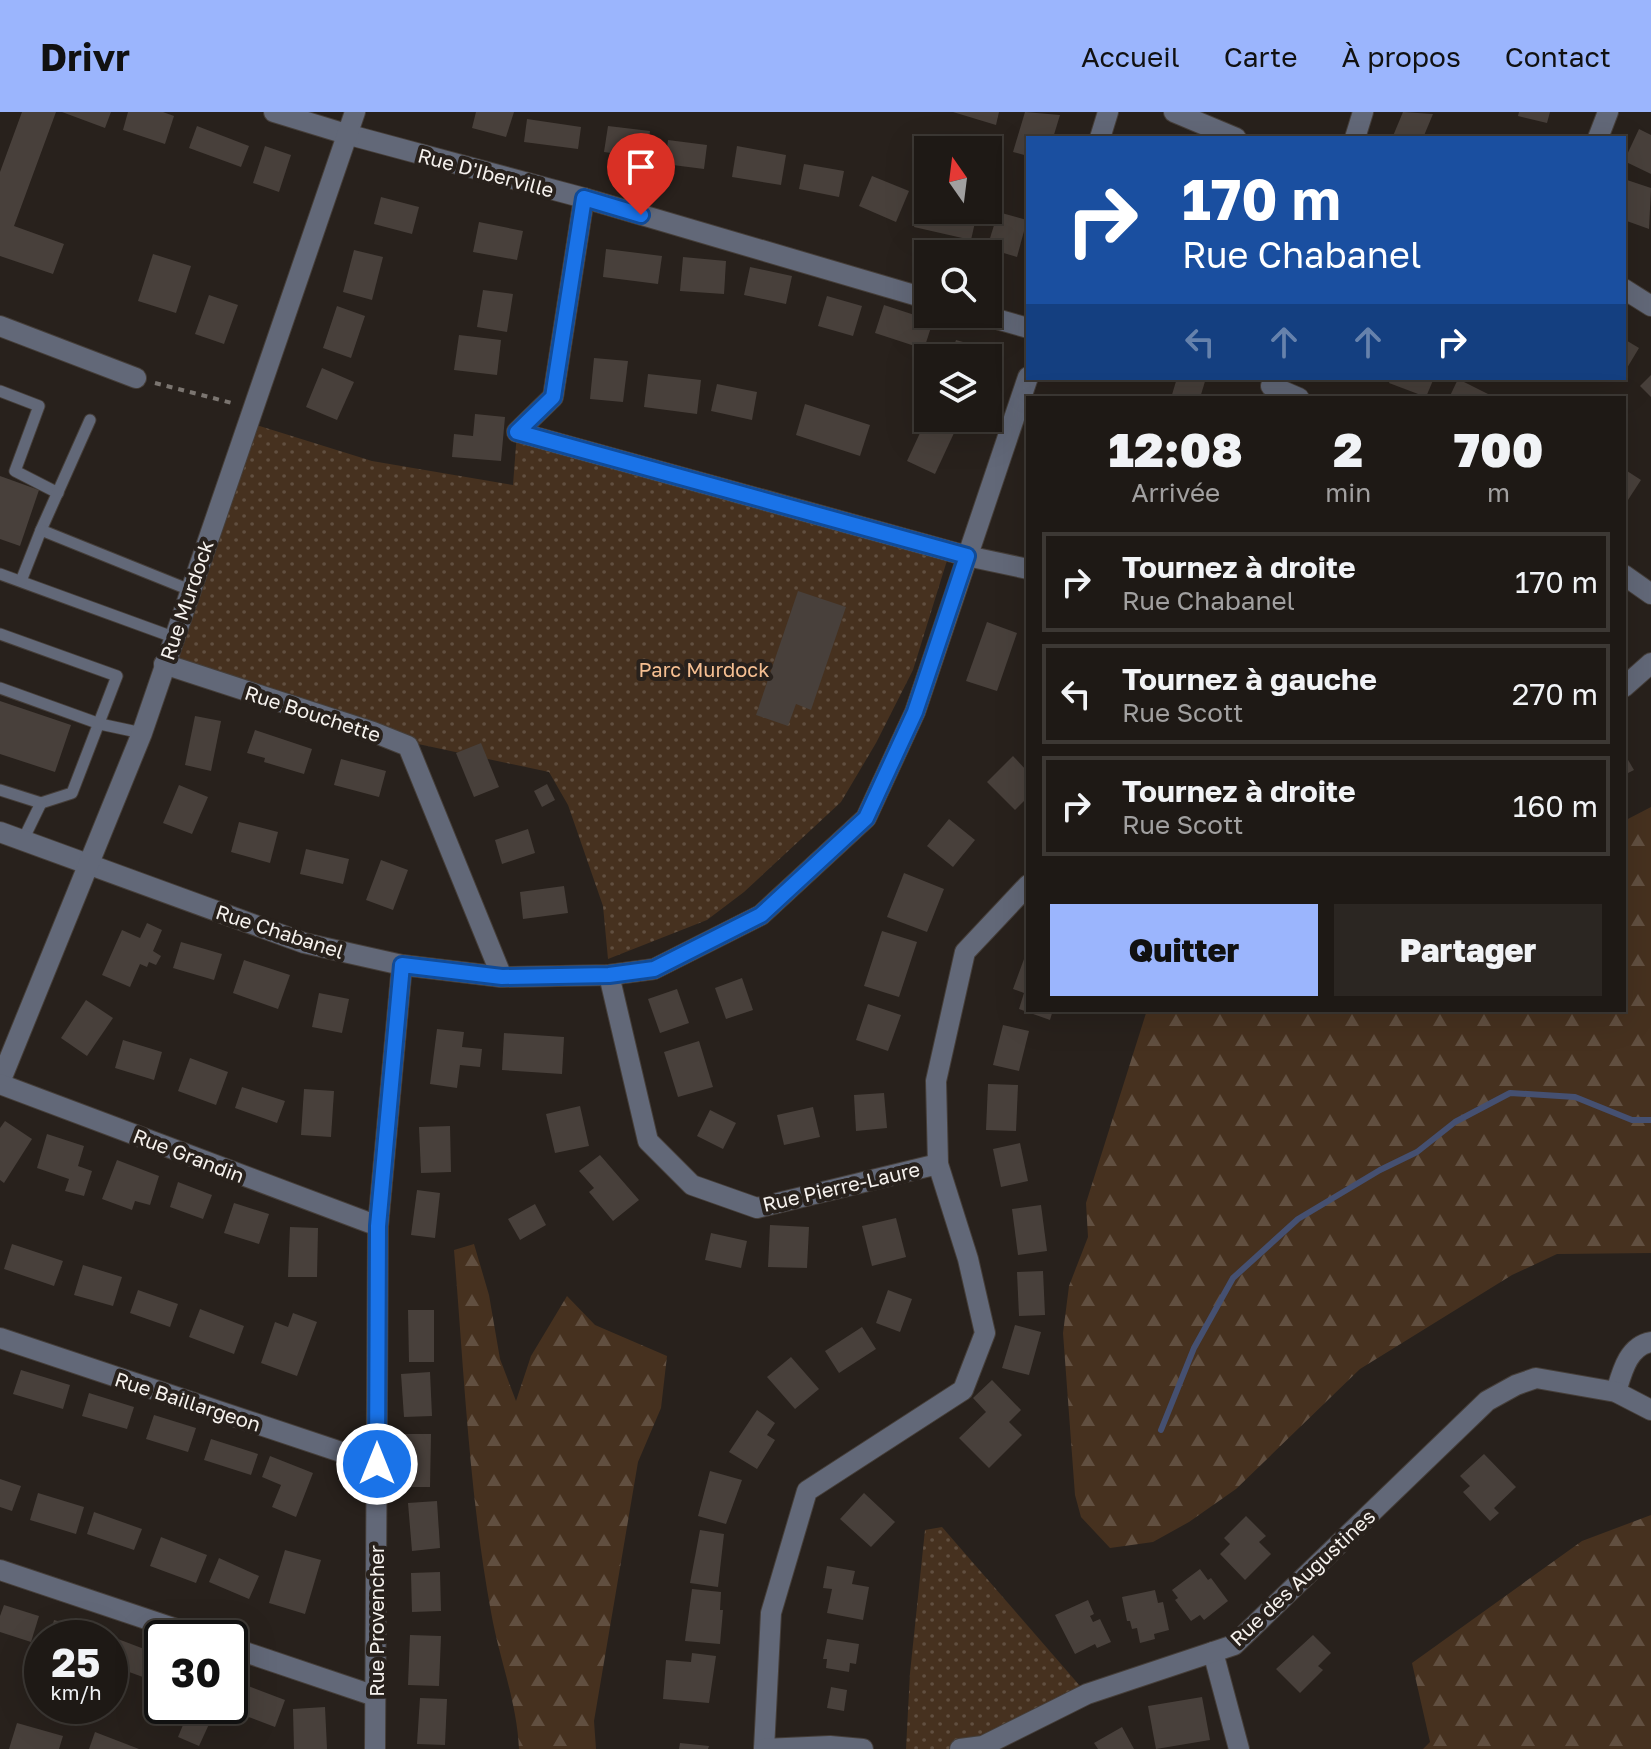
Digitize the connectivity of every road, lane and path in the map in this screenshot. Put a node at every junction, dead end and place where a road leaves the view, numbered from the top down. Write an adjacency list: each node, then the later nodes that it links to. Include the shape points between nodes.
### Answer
1 (274, 112): 7 (street, Rue D'Iberville)
2 (355, 112): 7 (street, Rue Murdock)
3 (1108, 112): 8 (street)
4 (1174, 112): 9 (street)
5 (1363, 112): 10 (street)
6 (1608, 112): 11 (street)
7 (346, 134): 12 (street, Rue D'Iberville); 24 (street, Rue Murdock)
8 (1101, 136)
9 (1231, 136)
10 (1356, 136)
11 (1599, 136)
12 (584, 198): 14 (street, Rue D'Iberville); 28 (street, via 553,397 517,432)
13 (1626, 290): 15 (street)
14 (914, 295)
15 (1651, 306)
16 (1002, 321): 18 (street)
17 (0, 326): 19 (street)
18 (1026, 327)
19 (136, 378): 24 (path)
20 (1027, 380): 28 (street, Rue Chabanel)
21 (1271, 387): 23 (street)
22 (0, 391): 26 (lane, via 39,406 15,471)
23 (1294, 396)
24 (254, 409): 33 (street, Rue Murdock)
25 (90, 420): 26 (lane)
26 (58, 493): 27 (lane)
27 (41, 530): 32 (lane); 33 (lane)
28 (967, 556): 29 (street); 50 (street, Rue Chabanel, via 915,712 866,818 761,915 654,969)
29 (1026, 569)
30 (0, 574): 32 (lane)
31 (1626, 576): 34 (street)
32 (21, 581): 36 (lane)
33 (190, 590): 36 (street, Rue Murdock)
34 (1651, 594)
35 (0, 634): 41 (lane, via 117,676)
36 (173, 637): 38 (street, Rue Murdock)
37 (1651, 663): 39 (street)
38 (164, 664): 42 (street, Rue Murdock); 51 (street, Rue Bouchette, via 408,746)
39 (1626, 685)
40 (0, 688): 41 (lane)
41 (100, 724): 42 (lane); 44 (lane, via 72,793)
42 (142, 733): 47 (street, Rue Murdock)
43 (0, 790): 44 (lane)
44 (41, 803): 46 (lane)
45 (0, 832): 46 (street, Rue Chabanel)
46 (23, 840): 47 (street, Rue Chabanel)
47 (90, 864): 49 (street, Rue Chabanel, via 304,943); 52 (street, Rue Murdock)
48 (1026, 887): 53 (street, via 965,952 936,1081)
49 (402, 965): 51 (street, Rue Chabanel); 54 (street, Rue Provencher)
50 (609, 975): 51 (street, Rue Chabanel); 53 (street, Rue Pierre-Laure, via 648,1141 692,1185 757,1208)
51 (502, 977)
52 (0, 1083): 54 (street, Rue Grandin)
53 (938, 1164): 66 (street, via 985,1333 963,1390 807,1491 771,1613)
54 (378, 1226): 59 (street, Rue Provencher)
55 (0, 1338): 59 (street, Rue Baillargeon)
56 (1651, 1342): 57 (street, via 1640,1345 1625,1363)
57 (1616, 1392): 58 (street, Rue des Augustines); 62 (street, Rue des Augustines, via 1536,1378 1487,1401 1234,1645)
58 (1651, 1410)
59 (377, 1464): 64 (street, Rue Provencher)
60 (0, 1570): 61 (street)
61 (149, 1620)
62 (1213, 1652): 68 (street, Rue des Augustines, via 1087,1694 983,1746); 69 (street)
63 (248, 1653): 64 (street)
64 (375, 1696): 65 (street, Rue Provencher)
65 (375, 1749)
66 (764, 1749): 67 (street)
67 (863, 1749)
68 (960, 1749)
69 (1239, 1749)

